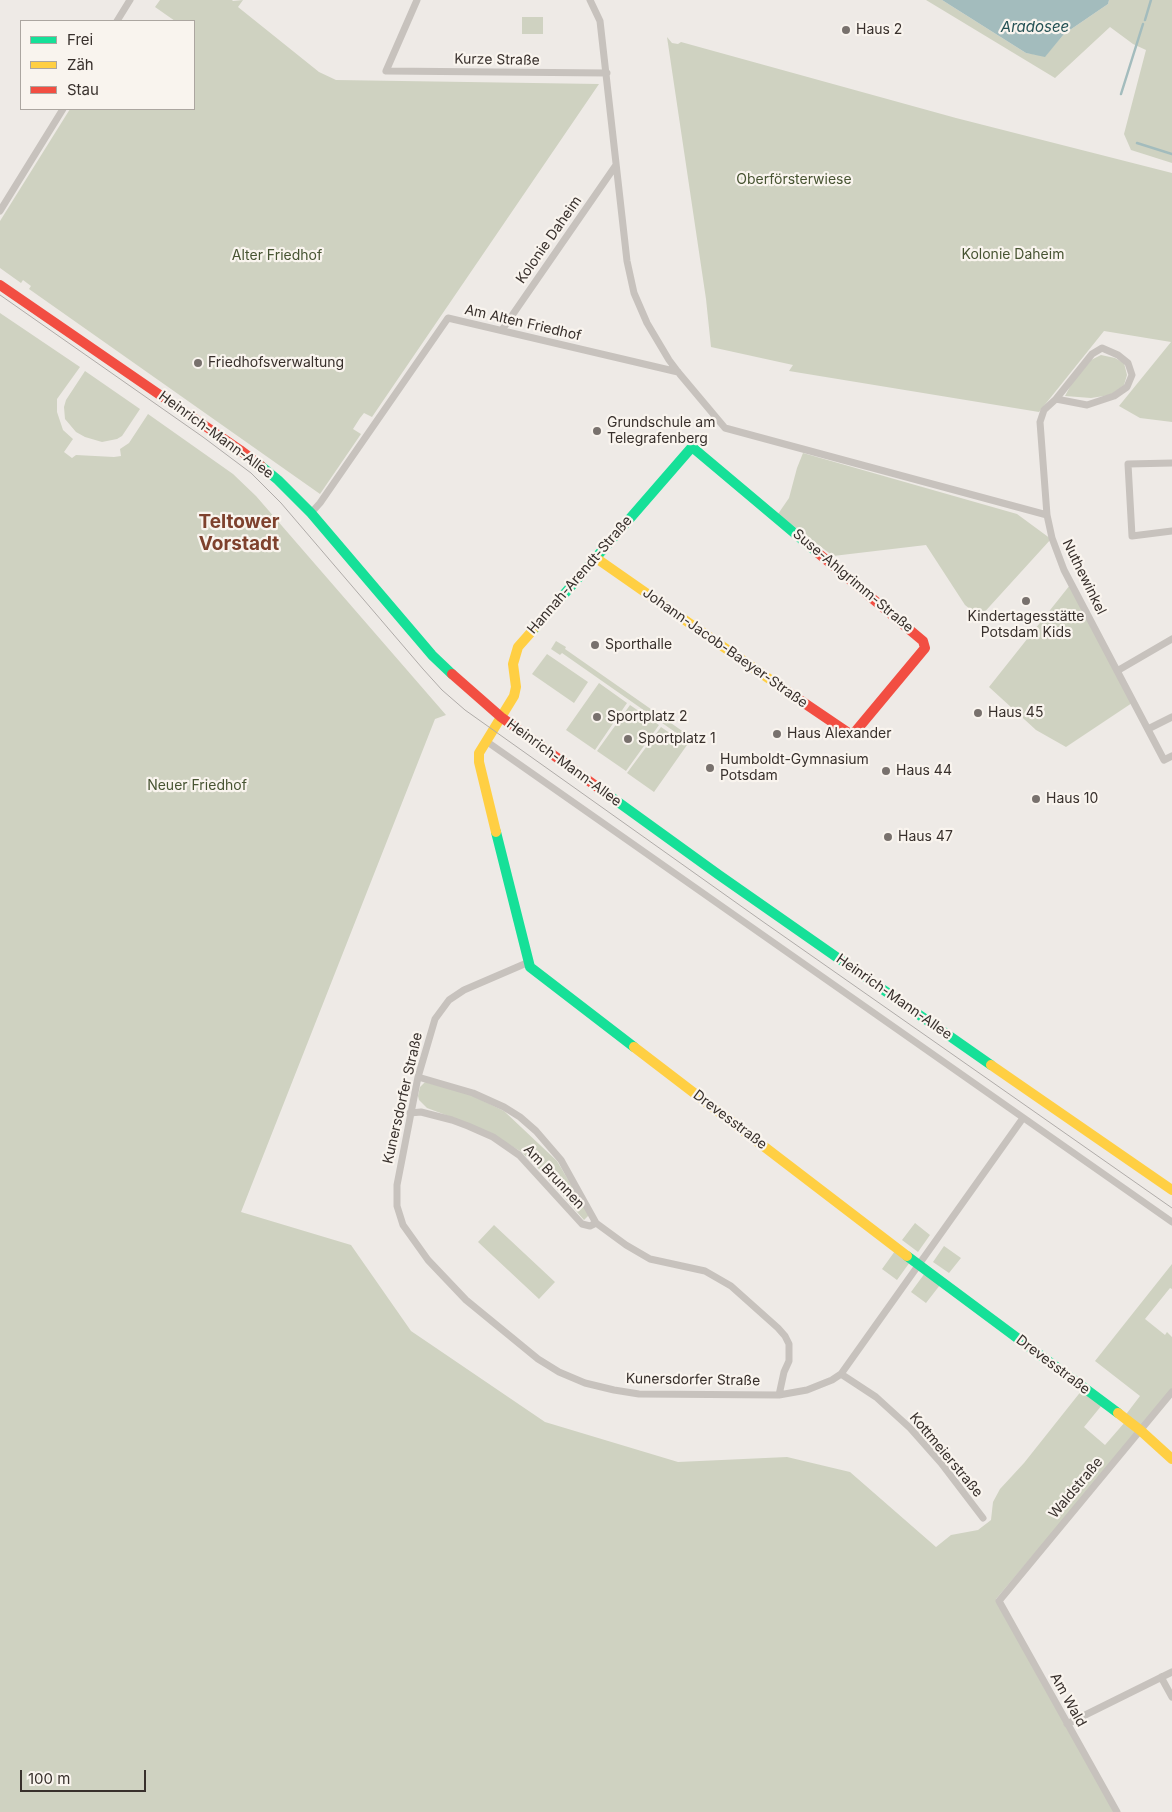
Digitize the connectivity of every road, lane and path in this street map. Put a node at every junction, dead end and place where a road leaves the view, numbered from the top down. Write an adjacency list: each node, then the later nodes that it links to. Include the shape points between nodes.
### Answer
1 (130, 0): 4 (street)
2 (417, 0): 5 (street, Kurze Straße, via 386,71)
3 (590, 0): 5 (street, via 600,21)
4 (118, 20)
5 (607, 73): 7 (street)
6 (62, 110): 8 (street)
7 (616, 165): 10 (street, Kolonie Daheim); 11 (street, via 634,294 646,323)
8 (0, 211)
9 (0, 285): 15 (street, Heinrich-Mann-Allee, via 240,450 278,480)
10 (502, 330): 11 (street, Am Alten Friedhof); 15 (street, Am Alten Friedhof, via 448,318)
11 (678, 372): 16 (street, via 726,428)
12 (1056, 399): 12 (street, Nuthewinkel, via 1087,405 1114,396 1127,387 1132,375 1128,363 1102,348 1092,354); 16 (street, Nuthewinkel, via 1044,410 1040,422)
13 (692, 447): 18 (street, Hannah-Arendt-Straße); 24 (street, Suse-Ahlgrimm-Straße, via 924,641 925,648)
14 (1172, 463): 17 (street, via 1128,464 1128,467 1132,536)
15 (311, 513): 22 (street, Heinrich-Mann-Allee, via 432,655)
16 (1047, 515): 20 (street, Nuthewinkel, via 1064,570)
17 (1172, 531)
18 (596, 558): 22 (street, Hannah-Arendt-Straße, via 518,647 513,664 514,696); 24 (street, Johann-Jacob-Baeyer-Straße, via 845,732)
19 (1172, 639): 20 (street)
20 (1117, 671): 23 (street, Nuthewinkel)
21 (1172, 716): 23 (street)
22 (500, 717): 25 (street, Drevesstraße); 31 (street, Heinrich-Mann-Allee, via 727,880)
23 (1148, 729): 26 (street, Nuthewinkel, via 1164,760)
24 (855, 732)
25 (486, 741): 27 (street, Drevesstraße, via 479,762); 30 (street, Heinrich-Mann-Allee)
26 (1172, 756)
27 (530, 962): 28 (street, Kunersdorfer Straße, via 464,990 449,1000 432,1026); 34 (street, Drevesstraße, via 541,976)
28 (418, 1077): 29 (street, Kunersdorfer Straße); 33 (street, Am Brunnen, via 473,1093 520,1117 561,1160)
29 (410, 1114): 33 (street, Am Brunnen, via 421,1112 452,1120 493,1137 519,1156 582,1224 590,1226); 37 (street, Kunersdorfer Straße, via 396,1196 403,1225 428,1260 466,1300 538,1358 585,1383 629,1393)
30 (1023, 1118): 32 (street, Heinrich-Mann-Allee); 34 (street, Kunersdorfer Straße)
31 (1172, 1190)
32 (1172, 1222)
33 (596, 1223): 37 (street, Am Brunnen, via 650,1259 705,1272 725,1282 778,1328 789,1344 790,1355)
34 (919, 1264): 35 (street, Kunersdorfer Straße); 38 (street, Drevesstraße)
35 (841, 1374): 37 (street, Kunersdorfer Straße, via 807,1390); 40 (street, Kottmeierstraße, via 876,1397 910,1428)
36 (1172, 1392): 38 (street, Waldstraße)
37 (779, 1395)
38 (1140, 1430): 39 (street, Drevesstraße); 41 (street, Waldstraße)
39 (1172, 1459)
40 (983, 1518)
41 (999, 1601): 45 (street, Am Wald)
42 (1172, 1672): 43 (street)
43 (1161, 1677): 44 (street); 45 (street)
44 (1172, 1696)
45 (1067, 1724): 46 (street, Am Wald)
46 (1117, 1812)

